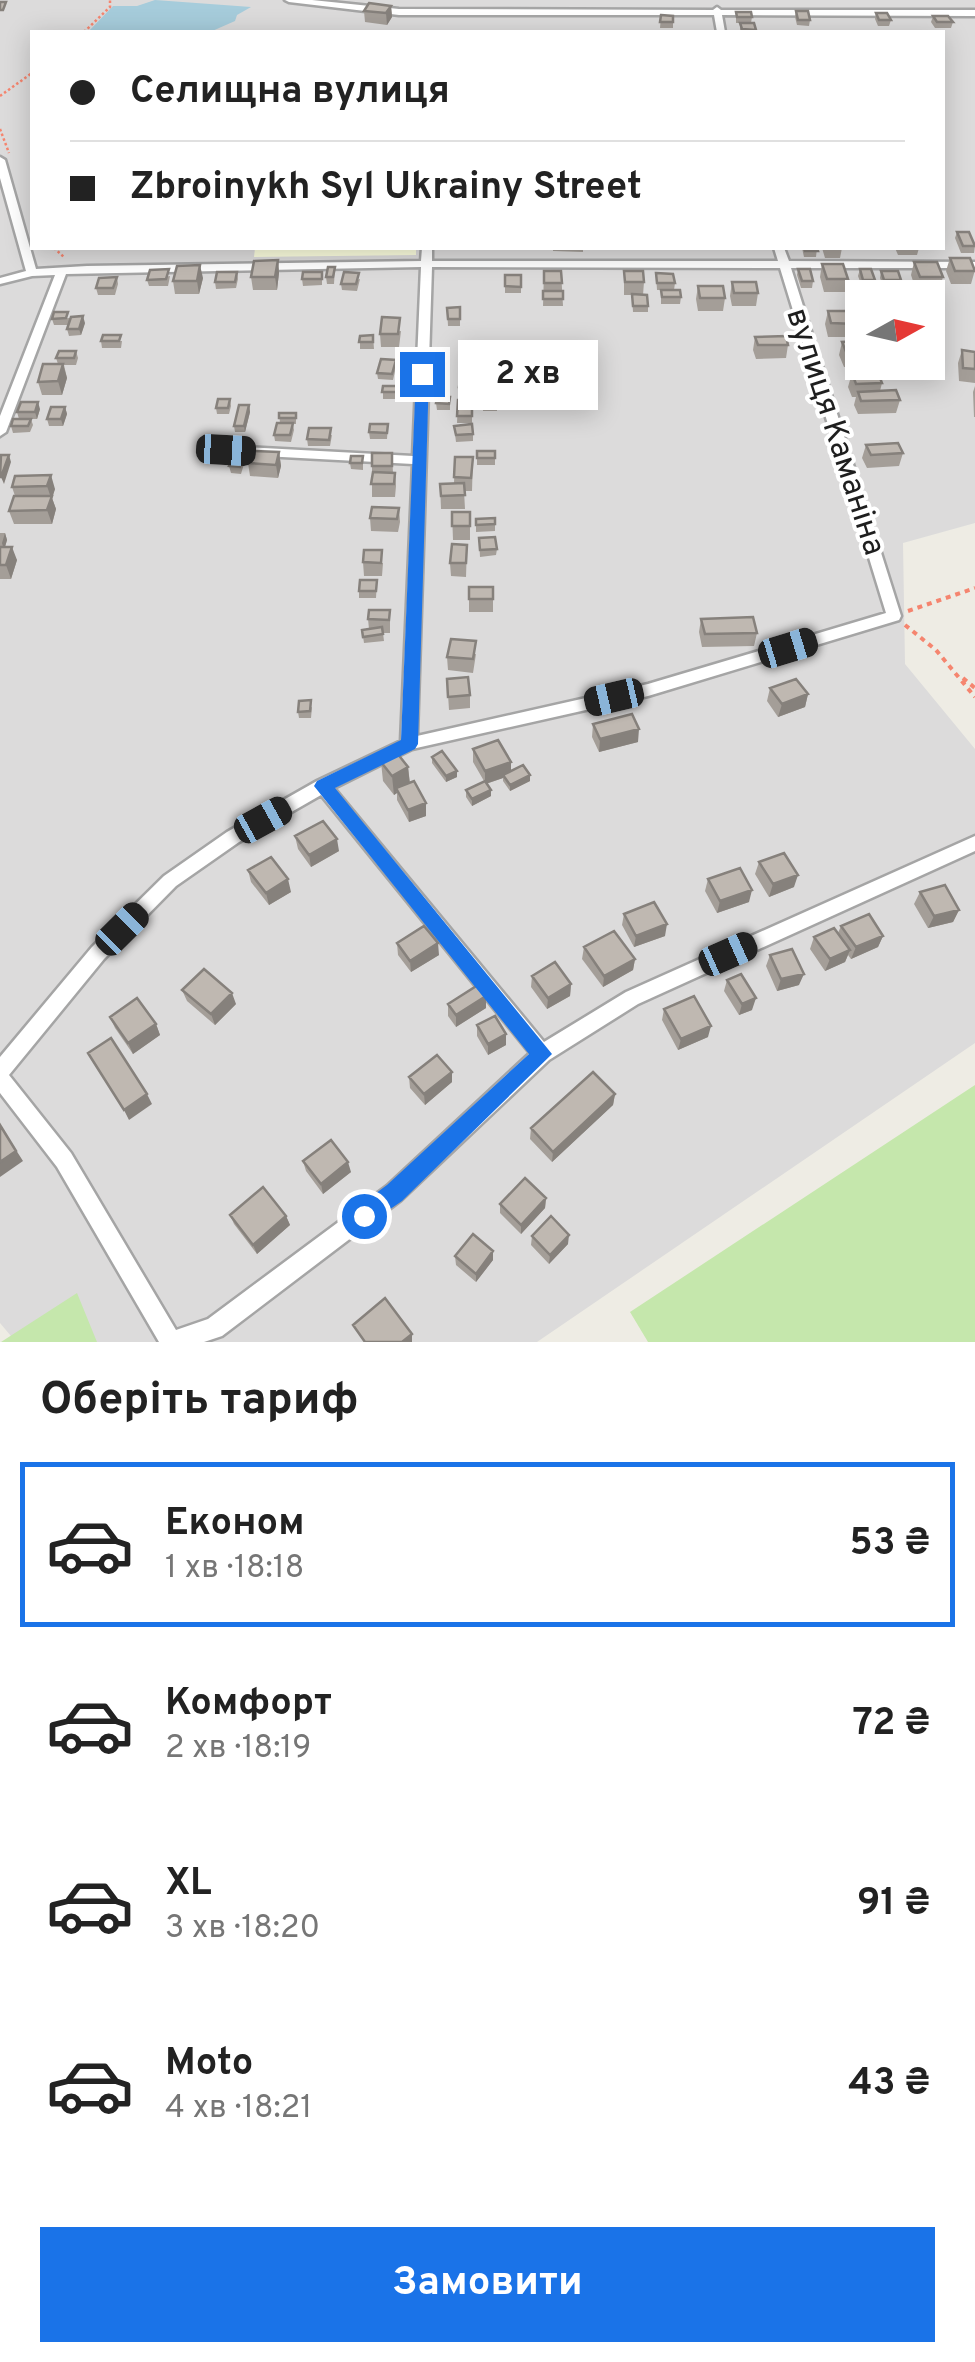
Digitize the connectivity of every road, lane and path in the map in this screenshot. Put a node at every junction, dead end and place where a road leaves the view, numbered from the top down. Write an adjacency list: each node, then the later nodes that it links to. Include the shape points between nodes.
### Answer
1 (110, 0): 12 (path)
2 (289, 0): 9 (street)
3 (406, 0): 9 (street)
4 (968, 0): 10 (street)
5 (691, 5): 8 (street); 11 (street)
6 (845, 5): 7 (street); 8 (street)
7 (906, 5): 10 (street)
8 (717, 10): 14 (street)
9 (399, 12): 11 (street)
10 (973, 12)
11 (434, 13): 13 (street)
12 (86, 30)
13 (433, 30)
14 (721, 30)
15 (30, 74): 16 (path)
16 (0, 96)
17 (0, 160): 24 (street)
18 (427, 250): 20 (street)
19 (779, 250): 22 (street, вулиця Каманіна)
20 (426, 264): 22 (street); 23 (street); 28 (street)
21 (975, 265): 22 (street)
22 (784, 268): 30 (street, вулиця Каманіна)
23 (62, 270): 24 (street); 26 (street)
24 (32, 273): 25 (street)
25 (0, 281)
26 (0, 432)
27 (226, 450): 28 (street)
28 (419, 460): 34 (street)
29 (975, 588): 30 (path)
30 (894, 616): 31 (path); 34 (street, via 648,690)
31 (958, 673): 32 (path); 33 (path)
32 (975, 688)
33 (975, 698)
34 (409, 744): 35 (street)
35 (323, 786): 37 (street); 38 (street, via 170,881 98,953)
36 (975, 843): 37 (street, via 632,998)
37 (542, 1054): 38 (street, via 394,1193 214,1328 170,1342 64,1160)
38 (0, 1074)

